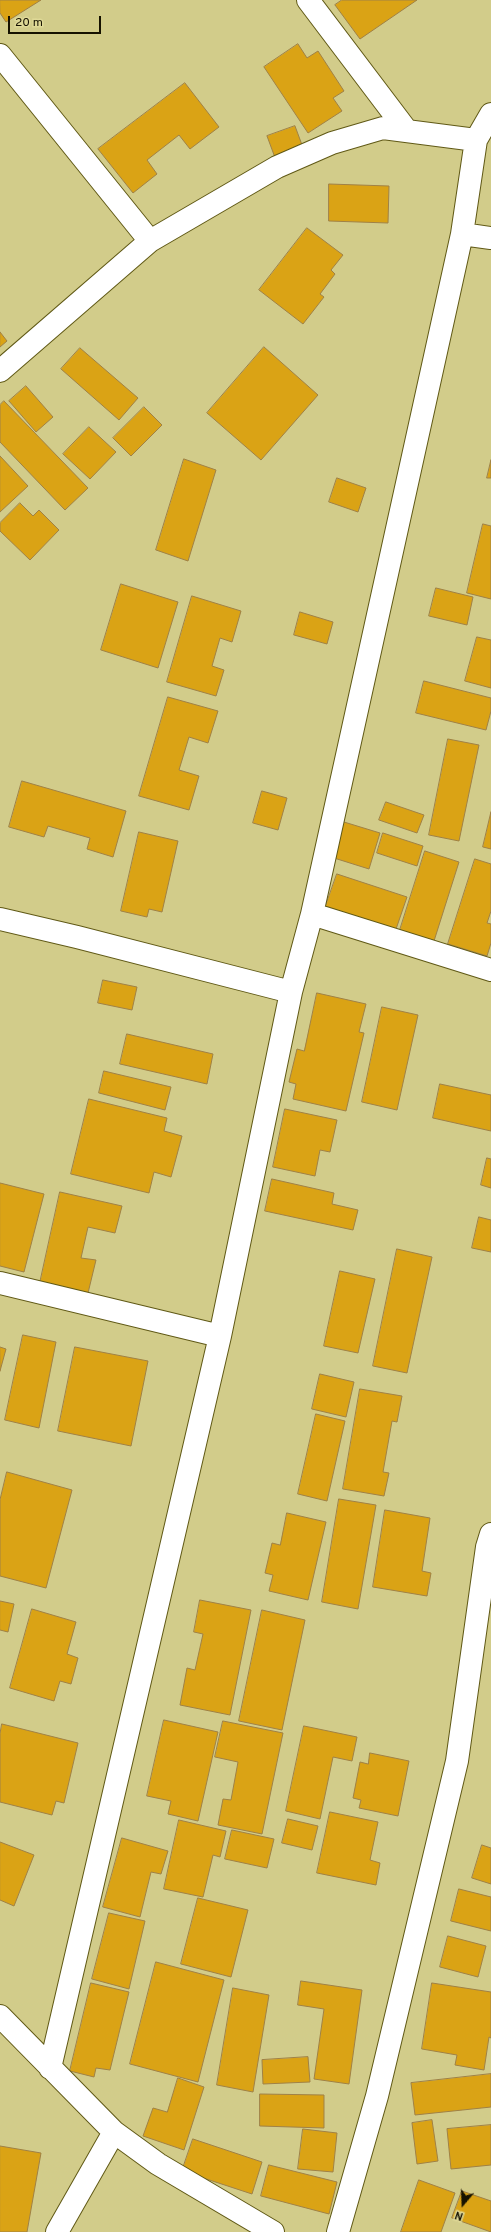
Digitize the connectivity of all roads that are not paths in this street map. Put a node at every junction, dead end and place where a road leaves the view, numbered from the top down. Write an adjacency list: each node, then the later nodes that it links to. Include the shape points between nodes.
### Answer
1 (308, 0): 4 (street)
2 (0, 55): 8 (street)
3 (491, 114): 5 (street)
4 (407, 131): 5 (street); 8 (street, via 383,128 332,143 284,164)
5 (476, 140): 6 (street)
6 (462, 234): 7 (street); 10 (street)
7 (491, 238)
8 (150, 241): 9 (street)
9 (0, 372)
10 (312, 914): 12 (street); 13 (street)
11 (0, 919): 13 (street)
12 (491, 970)
13 (291, 992): 15 (street)
14 (0, 1283): 15 (street)
15 (220, 1336): 18 (street)
16 (491, 1534): 22 (street, via 487,1547 457,1761 377,2096)
17 (0, 2016): 18 (street)
18 (50, 2068): 19 (street)
19 (114, 2132): 20 (street); 21 (street, via 158,2164)
20 (57, 2232)
21 (273, 2232)
22 (338, 2232)

